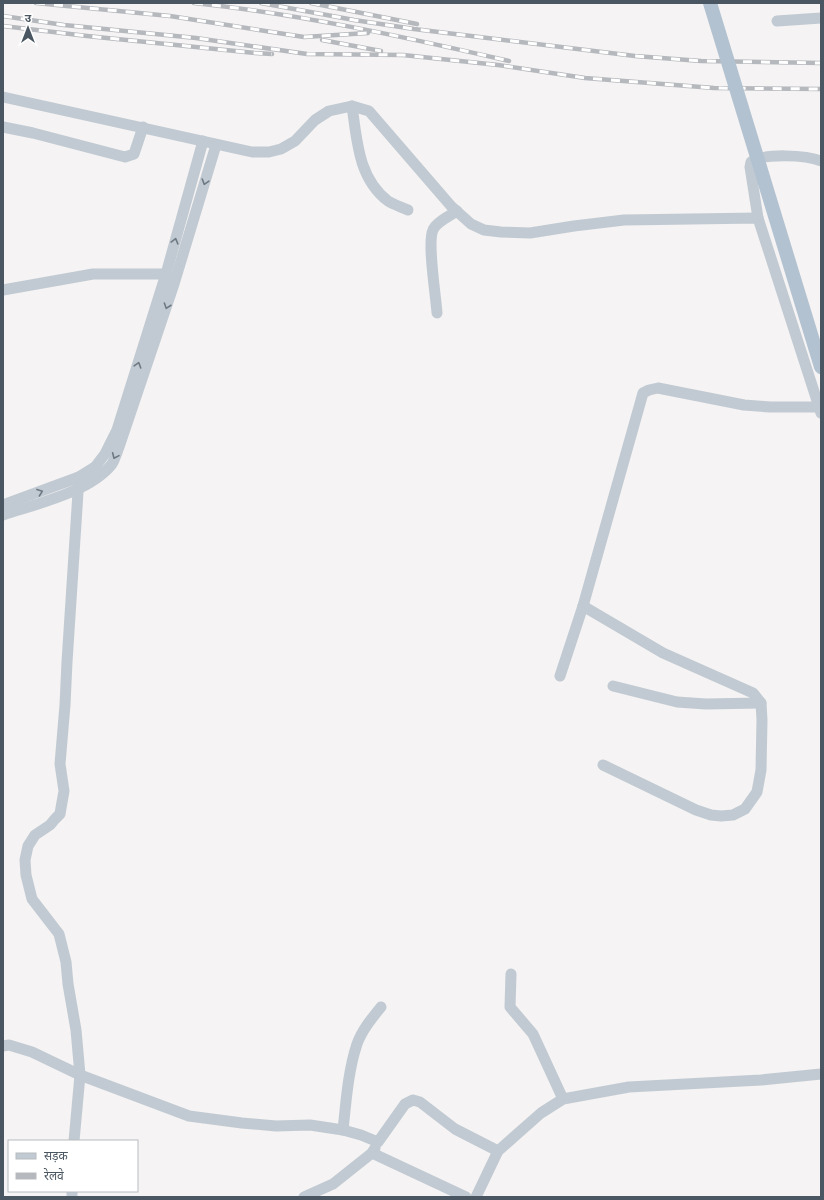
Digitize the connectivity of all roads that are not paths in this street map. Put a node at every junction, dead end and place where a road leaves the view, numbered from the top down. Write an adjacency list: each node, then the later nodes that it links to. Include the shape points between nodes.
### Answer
1 (710, 3): 17 (main road, bridge)
2 (821, 18): 3 (street)
3 (777, 21)
4 (3, 97): 7 (street)
5 (352, 106): 9 (street, via 329,111 315,120 295,141 281,149 252,152); 11 (street, via 360,156 366,173 389,202); 12 (street, via 369,111)
6 (3, 127): 7 (street, via 125,157 134,154)
7 (143, 127): 8 (street)
8 (203, 141): 9 (street); 14 (street, one-way to 8)
9 (216, 145): 19 (street, one-way to 19, via 174,284 119,447 112,463 95,478)
10 (821, 161): 13 (street, via 776,156 750,162)
11 (408, 210)
12 (457, 211): 13 (street, via 471,224 484,230 530,233 624,220); 16 (street, via 437,225 431,236)
13 (758, 218): 18 (street)
14 (166, 274): 15 (street, via 92,274); 19 (street, one-way to 14, via 105,454 117,430)
15 (3, 290)
16 (437, 313)
17 (821, 367)
18 (820, 410): 22 (street, via 744,405 658,388 643,393)
19 (79, 482): 20 (street, one-way to 19); 21 (street); 31 (street, via 60,764 64,791 60,814 35,835 28,846 25,860 32,899 59,934 66,962)
20 (3, 505)
21 (3, 515)
22 (583, 606): 23 (street); 25 (street, via 663,653 753,693)
23 (560, 676)
24 (613, 686): 25 (street, via 677,702)
25 (761, 703): 26 (street, via 761,770 757,792 745,809 733,815 711,815 696,810)
26 (603, 765)
27 (511, 974): 32 (street, via 510,1007 533,1034)
28 (381, 1007): 33 (street, via 366,1026 358,1043 349,1081)
29 (3, 1046): 31 (street, via 9,1045 32,1052)
30 (821, 1074): 32 (street, via 629,1087)
31 (80, 1075): 33 (street, via 189,1116 242,1124 310,1125); 34 (street)
32 (563, 1099): 36 (street, via 541,1114)
33 (343, 1130): 35 (street)
34 (74, 1140)
35 (378, 1142): 36 (street, via 405,1104 413,1100 420,1102 456,1129); 37 (street)
36 (498, 1151): 40 (street)
37 (372, 1153): 38 (street, via 333,1184); 39 (street)
38 (304, 1197)
39 (466, 1197)
40 (476, 1197)

